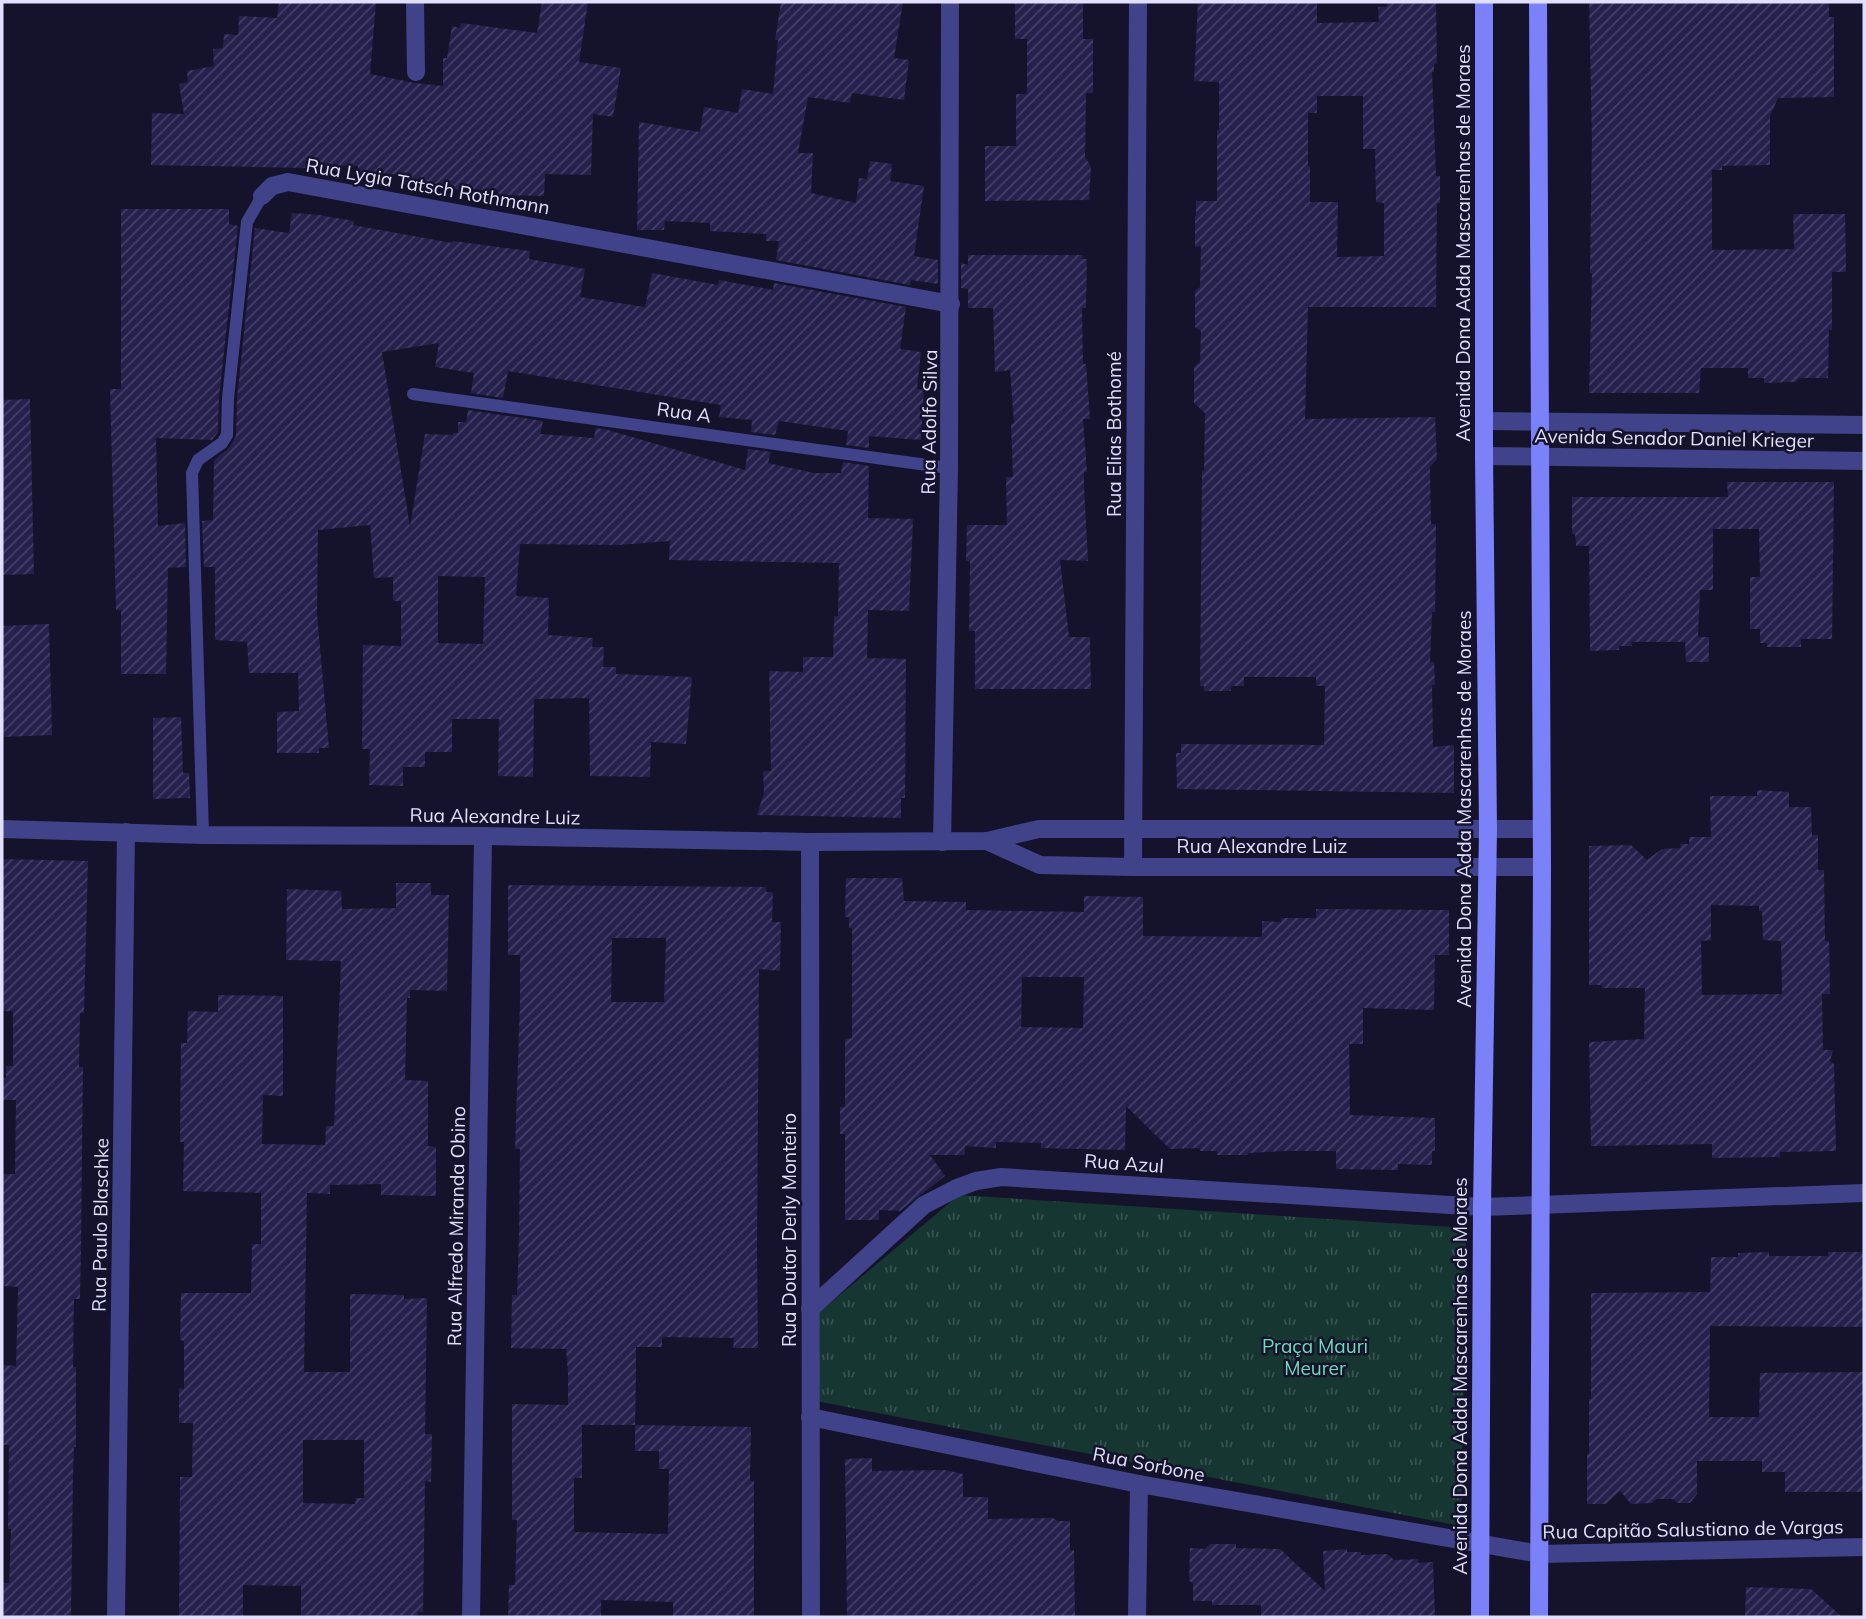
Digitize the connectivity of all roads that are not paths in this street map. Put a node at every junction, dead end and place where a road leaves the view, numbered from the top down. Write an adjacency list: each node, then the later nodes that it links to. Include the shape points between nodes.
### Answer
1 (415, 2): 6 (street)
2 (950, 2): 8 (street, Rua Adolfo Silva)
3 (1138, 2): 20 (street, Rua Elias Bothomé)
4 (1484, 2): 10 (main road, Avenida Dona Adda Mascarenhas de Moraes)
5 (1538, 2): 11 (main road)
6 (416, 72)
7 (262, 196): 8 (street, Rua Lygia Tatsch Rothmann, via 272,186 288,182); 22 (lane, Rua Lygia Tatsch Rothmann, via 247,222 228,435 198,460 192,473)
8 (951, 304): 16 (street, Rua Adolfo Silva)
9 (413, 394): 16 (lane, Rua A)
10 (1484, 421): 11 (street, Avenida Senador Daniel Krieger); 13 (main road, Avenida Dona Adda Mascarenhas de Moraes)
11 (1539, 421): 12 (street, Avenida Senador Daniel Krieger); 14 (main road)
12 (1864, 425)
13 (1484, 457): 14 (street, Avenida Senador Daniel Krieger); 18 (main road, Avenida Dona Adda Mascarenhas de Moraes)
14 (1539, 458): 15 (street, Avenida Senador Daniel Krieger); 19 (main road)
15 (1864, 461)
16 (949, 468): 26 (street, Rua Adolfo Silva)
17 (2, 829): 21 (street, Rua Alexandre Luiz)
18 (1488, 829): 19 (street, Rua Alexandre Luiz); 20 (street, Rua Alexandre Luiz); 28 (main road, Avenida Dona Adda Mascarenhas de Moraes)
19 (1541, 829): 29 (main road)
20 (1133, 830): 24 (street, Rua Alexandre Luiz, via 1039,829); 27 (street, Rua Elias Bothomé)
21 (126, 832): 22 (street, Rua Alexandre Luiz); 39 (street, Rua Paulo Blaschke)
22 (203, 835): 23 (street, Rua Alexandre Luiz)
23 (483, 836): 25 (street, Rua Alexandre Luiz); 40 (street, Rua Alfredo Miranda Obino)
24 (987, 841): 26 (street, Rua Alexandre Luiz); 27 (street, Rua Alexandre Luiz, via 1041,864)
25 (810, 842): 26 (street, Rua Alexandre Luiz); 33 (street, Rua Doutor Derly Monteiro)
26 (942, 842)
27 (1133, 867): 28 (street, Rua Alexandre Luiz)
28 (1486, 867): 29 (street, Rua Alexandre Luiz); 32 (main road, Avenida Dona Adda Mascarenhas de Moraes)
29 (1542, 867): 31 (main road)
30 (1864, 1193): 31 (street)
31 (1540, 1206): 32 (street); 38 (main road)
32 (1482, 1207): 33 (street, Rua Azul, via 1001,1177 967,1184 924,1205); 36 (main road, Avenida Dona Adda Mascarenhas de Moraes)
33 (810, 1309): 34 (street, Rua Doutor Derly Monteiro)
34 (810, 1418): 35 (street, Rua Sorbone); 41 (street, Rua Doutor Derly Monteiro)
35 (1139, 1484): 36 (street, Rua Sorbone); 42 (street)
36 (1481, 1546): 38 (street, Rua Capitão Salustiano de Vargas); 43 (main road, Avenida Dona Adda Mascarenhas de Moraes)
37 (1864, 1547): 38 (street, Rua Capitão Salustiano de Vargas)
38 (1540, 1555): 44 (main road)
39 (116, 1617)
40 (471, 1617)
41 (811, 1617)
42 (1137, 1617)
43 (1480, 1617)
44 (1539, 1617)

